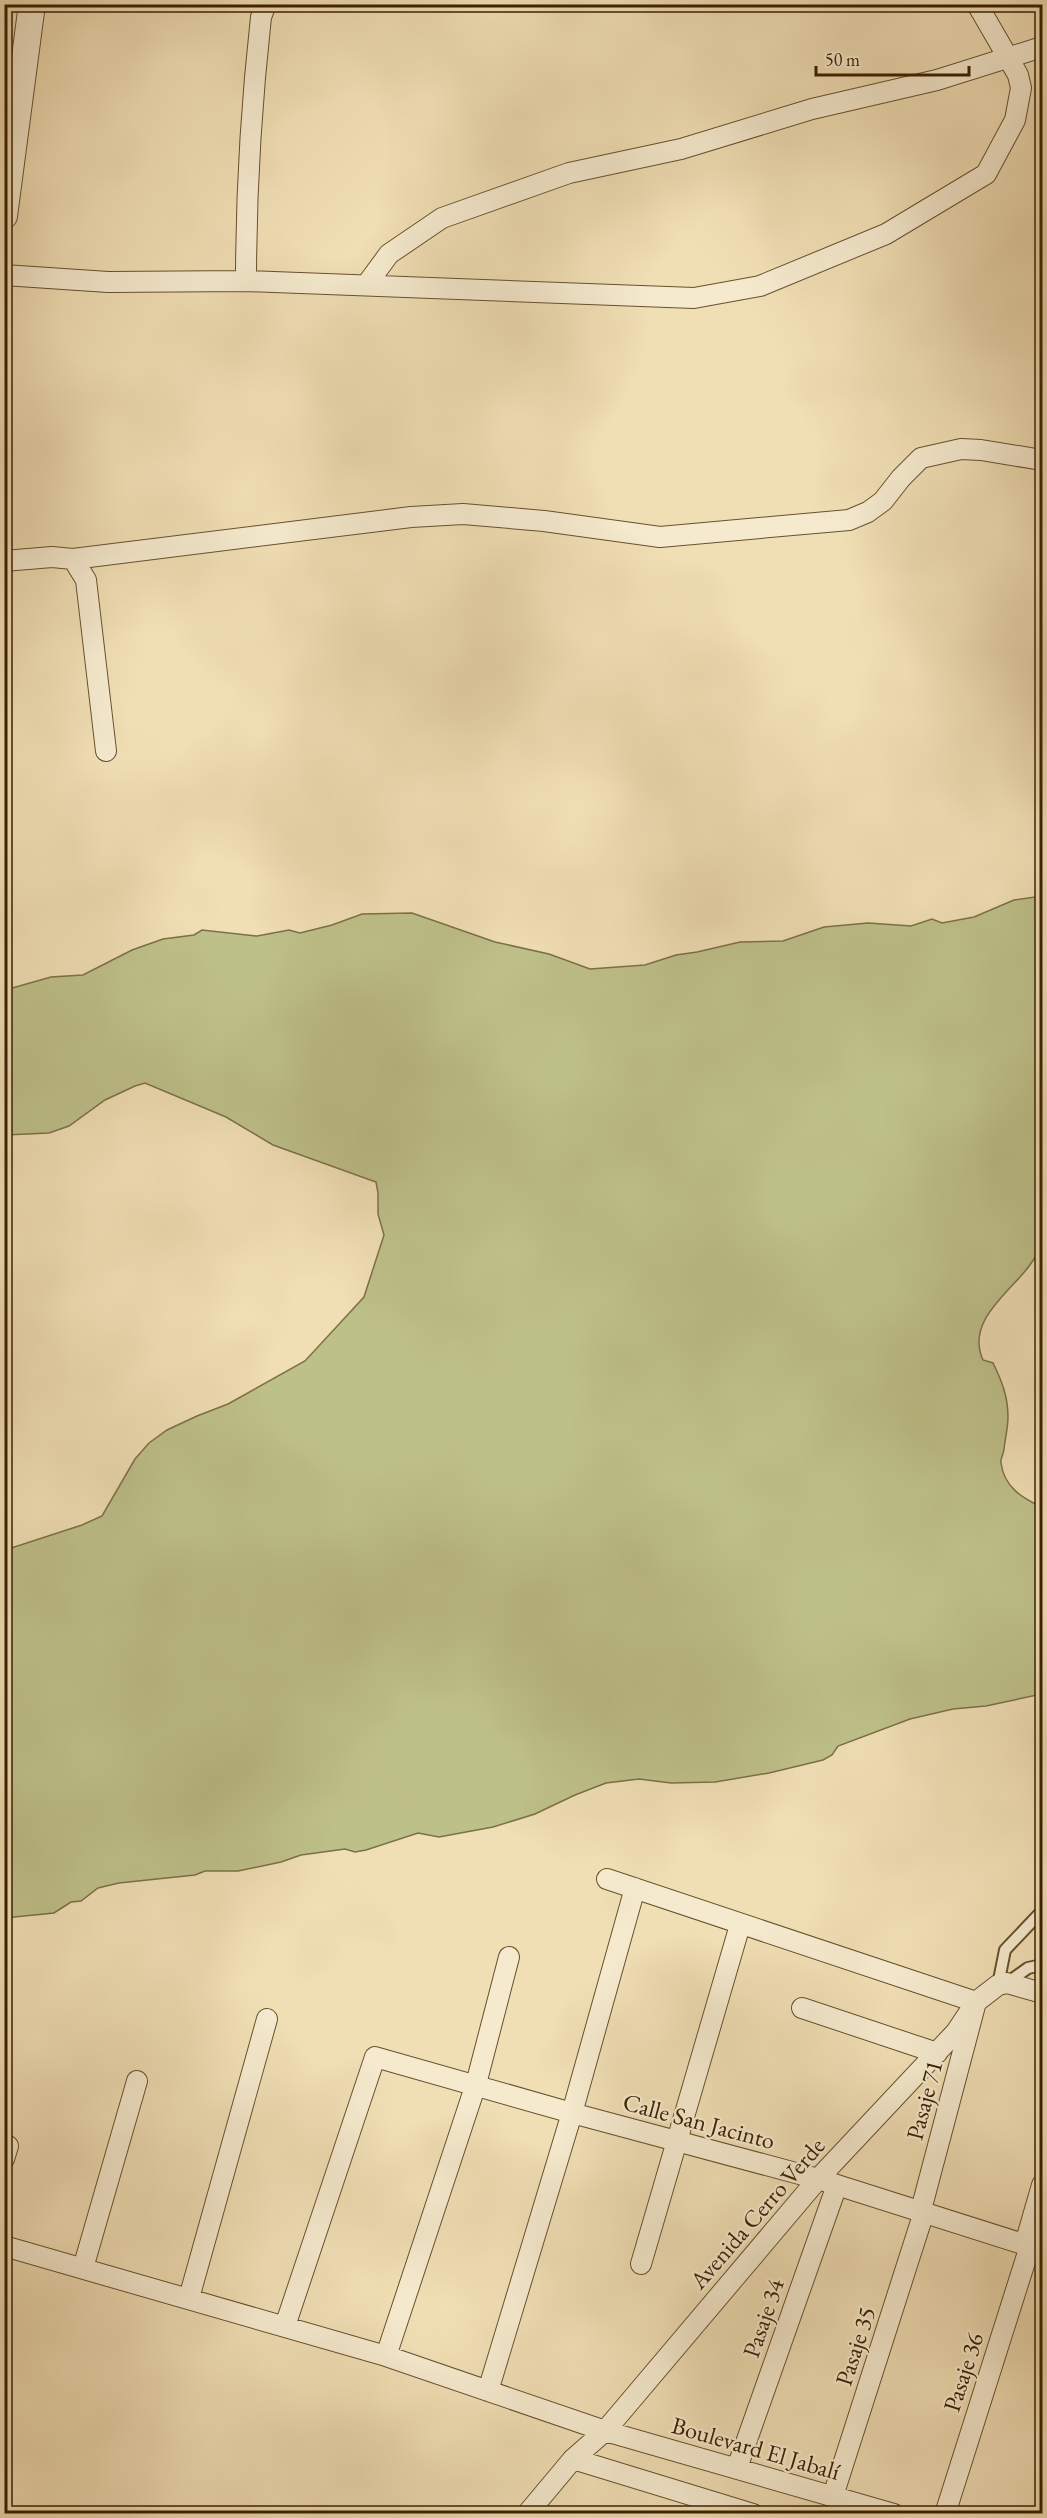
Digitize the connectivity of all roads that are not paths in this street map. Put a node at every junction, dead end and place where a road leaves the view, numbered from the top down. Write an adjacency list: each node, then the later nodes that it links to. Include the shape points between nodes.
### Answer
1 (32, 4): 6 (street)
2 (266, 4): 8 (street, via 251,101)
3 (977, 4): 5 (street)
4 (1042, 47): 5 (street)
5 (1006, 59): 9 (street, via 937,80 812,109 681,149 569,173 442,218 389,254); 9 (street, via 1021,88 1015,120 986,174 886,234 760,286 694,298)
6 (4, 216)
7 (4, 275): 8 (street, via 108,282)
8 (246, 281): 9 (street)
9 (367, 284)
10 (1042, 460): 11 (street, via 961,449 921,458 883,501 849,520 660,537 463,514 411,516)
11 (73, 559): 12 (street); 13 (street, via 86,580)
12 (4, 561)
13 (106, 752)
14 (607, 1879): 15 (street)
15 (635, 1887): 17 (street); 28 (street)
16 (1042, 1911): 20 (lane, via 1005,1950)
17 (740, 1925): 22 (street); 29 (street)
18 (509, 1957): 27 (street)
19 (1042, 1965): 20 (lane, via 1028,1968)
20 (1003, 1984): 21 (street); 22 (street, Avenida Cerro Verde)
21 (1042, 1993)
22 (976, 2002): 25 (street, Avenida Cerro Verde); 33 (street, Pasaje 71)
23 (801, 2008): 25 (street)
24 (267, 2019): 38 (street)
25 (937, 2054): 30 (street, Avenida Cerro Verde)
26 (137, 2081): 37 (street)
27 (476, 2084): 28 (street, Calle San Jacinto); 39 (street, Calle San Jacinto, via 375,2057); 40 (street)
28 (572, 2113): 29 (street, Calle San Jacinto); 41 (street)
29 (677, 2142): 30 (street, Calle San Jacinto); 36 (street)
30 (818, 2179): 31 (street, Calle San Jacinto); 42 (street, Avenida Cerro Verde)
31 (837, 2185): 33 (street, Calle San Jacinto); 44 (street, Pasaje 34)
32 (1042, 2185): 35 (street, Pasaje 36)
33 (923, 2211): 35 (street, Calle San Jacinto); 45 (street, Pasaje 35)
34 (4, 2246): 37 (street, Boulevard El Jabalí)
35 (1032, 2247): 50 (street, Pasaje 36)
36 (641, 2264)
37 (83, 2268): 38 (street, Boulevard El Jabalí)
38 (189, 2298): 39 (street, Boulevard El Jabalí)
39 (285, 2326): 40 (street, Boulevard El Jabalí)
40 (386, 2356): 41 (street, Boulevard El Jabalí)
41 (488, 2391): 42 (street, Boulevard El Jabalí)
42 (605, 2431): 43 (street, Avenida Cerro Verde); 44 (street, Boulevard El Jabalí)
43 (573, 2459): 46 (street); 47 (street, Avenida Cerro Verde)
44 (737, 2468): 45 (street, Boulevard El Jabalí)
45 (833, 2496): 49 (street, Boulevard El Jabalí)
46 (725, 2510): 48 (street)
47 (527, 2514)
48 (753, 2514)
49 (894, 2514)
50 (945, 2514)

